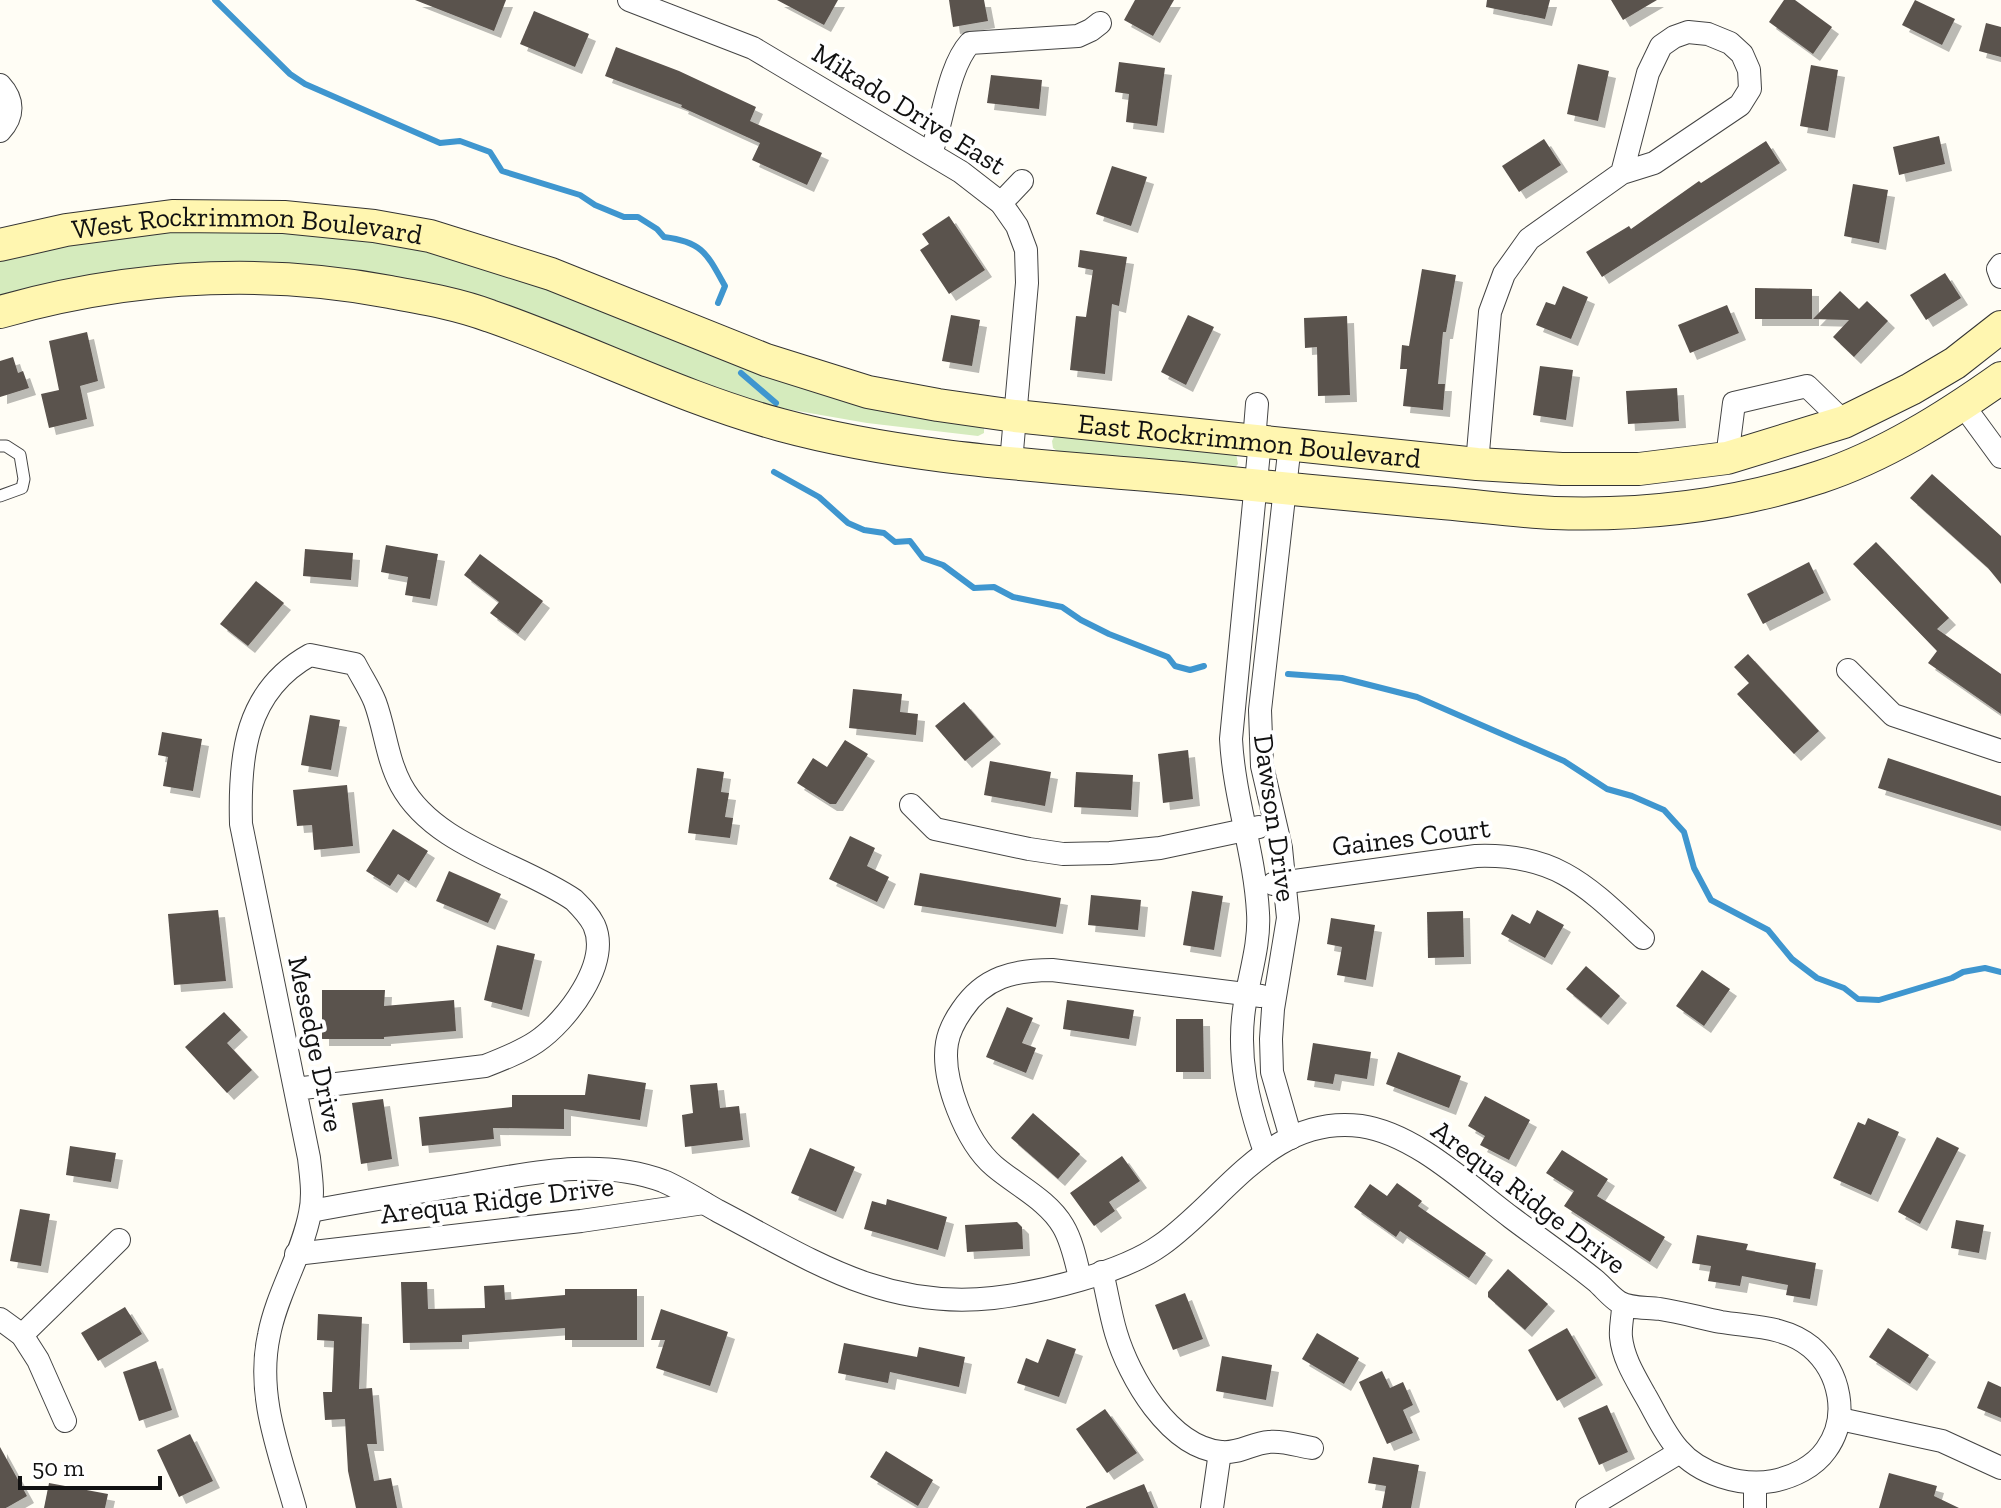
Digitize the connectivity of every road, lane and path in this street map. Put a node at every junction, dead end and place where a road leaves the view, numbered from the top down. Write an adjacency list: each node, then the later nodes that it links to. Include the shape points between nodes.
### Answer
1 (629, 0): 5 (street, Mikado Drive East, via 753,48)
2 (1100, 23): 5 (street, via 1078,36 970,43 957,61)
3 (0, 85): 4 (street, via 12,107)
4 (0, 131)
5 (931, 153): 8 (street, Mikado Drive East)
6 (1622, 173): 6 (street, via 1654,163 1740,105 1750,89 1749,70 1730,43 1688,32 1661,46 1648,73); 26 (street, via 1529,239 1504,274 1490,312)
7 (1022, 181): 8 (street)
8 (1001, 203): 19 (street, Mikado Drive East, via 1026,250)
9 (0, 245): 10 (main road, West Rockrimmon Boulevard, via 128,220 223,214 374,226)
10 (493, 255): 19 (main road, East Rockrimmon Boulevard, via 808,374 868,392)
11 (2001, 265): 12 (street)
12 (2001, 277)
13 (0, 312): 14 (main road, West Rockrimmon Boulevard, via 100,287 236,277 360,286)
14 (487, 314): 25 (main road, East Rockrimmon Boulevard, via 687,395 780,425 898,449)
15 (2001, 327): 20 (main road, East Rockrimmon Boulevard, via 1955,363)
16 (2001, 378): 18 (main road, East Rockrimmon Boulevard)
17 (1257, 404): 21 (street, Dawson Drive)
18 (1963, 405): 23 (street); 27 (main road, East Rockrimmon Boulevard, via 1910,437 1822,476 1739,498 1654,511 1549,512)
19 (1015, 416): 21 (main road, East Rockrimmon Boulevard); 25 (street, Mikado Drive East)
20 (1844, 422): 24 (main road, East Rockrimmon Boulevard); 24 (street, via 1807,386 1734,403)
21 (1268, 442): 26 (main road, East Rockrimmon Boulevard); 27 (street, Dawson Drive)
22 (0, 446): 28 (lane, via 20,455 24,479 22,488)
23 (2001, 457)
24 (1727, 458): 26 (main road, East Rockrimmon Boulevard, via 1639,469)
25 (1011, 462): 27 (main road, East Rockrimmon Boulevard)
26 (1477, 464)
27 (1271, 487): 32 (street, Dawson Drive, via 1260,710 1262,766); 33 (street, Dawson Drive, via 1231,739)
28 (0, 496)
29 (1848, 670): 30 (street, via 1893,715)
30 (2001, 751)
31 (911, 805): 33 (street, via 935,829 1063,854 1160,848)
32 (1274, 824): 33 (street); 34 (street, Dawson Drive)
33 (1246, 831): 35 (street, Dawson Drive)
34 (1285, 882): 35 (street, Gaines Court); 36 (street, Gaines Court, via 1504,855 1586,885); 38 (street, Dawson Drive, via 1288,918)
35 (1256, 885): 37 (street, Dawson Drive, via 1258,917)
36 (1643, 938)
37 (1247, 994): 38 (street); 41 (street, Dawson Drive, via 1243,1075); 46 (street, via 1026,970 993,979 952,1025 947,1045 950,1087 970,1135 991,1164 1063,1225 1075,1256)
38 (1277, 999): 40 (street, Dawson Drive, via 1272,1072)
39 (295, 1089): 39 (street, Mesedge Drive, via 241,824 242,763 260,702 275,680 310,655 355,664 375,701 393,769 430,820 574,900 595,927 598,949 577,999 538,1041 509,1056 485,1066); 43 (street, Mesedge Drive, via 309,1158)
40 (1291, 1138): 41 (street, Arequa Ridge Drive); 47 (street, Arequa Ridge Drive, via 1318,1128 1364,1126 1422,1150)
41 (1265, 1152): 46 (street, Arequa Ridge Drive, via 1163,1244 1133,1262)
42 (704, 1203): 43 (street, Arequa Ridge Drive, via 663,1181 580,1169); 45 (street, Arequa Ridge Drive); 46 (street, Arequa Ridge Drive, via 846,1278 924,1298 1000,1297)
43 (311, 1211): 45 (street, Mesedge Drive)
44 (119, 1240): 49 (street)
45 (296, 1254): 57 (street, Mesedge Drive, via 274,1314 265,1368 272,1429)
46 (1091, 1275): 53 (street, via 1125,1359 1158,1414 1195,1444)
47 (1623, 1306): 50 (street, Arequa Ridge Drive, via 1798,1337 1833,1373); 54 (street, Arequa Ridge Drive, via 1621,1338 1627,1361)
48 (0, 1319): 49 (street)
49 (22, 1335): 51 (street)
50 (1840, 1419): 55 (street, via 1942,1441); 56 (street, Arequa Ridge Drive, via 1825,1452 1802,1471)
51 (65, 1421)
52 (1312, 1448): 53 (street, via 1269,1442)
53 (1220, 1452): 58 (street)
54 (1680, 1452): 56 (street, Arequa Ridge Drive, via 1715,1473); 59 (street)
55 (2001, 1468)
56 (1755, 1484): 60 (street)
57 (295, 1508)
58 (1212, 1508)
59 (1587, 1508)
60 (1755, 1508)

